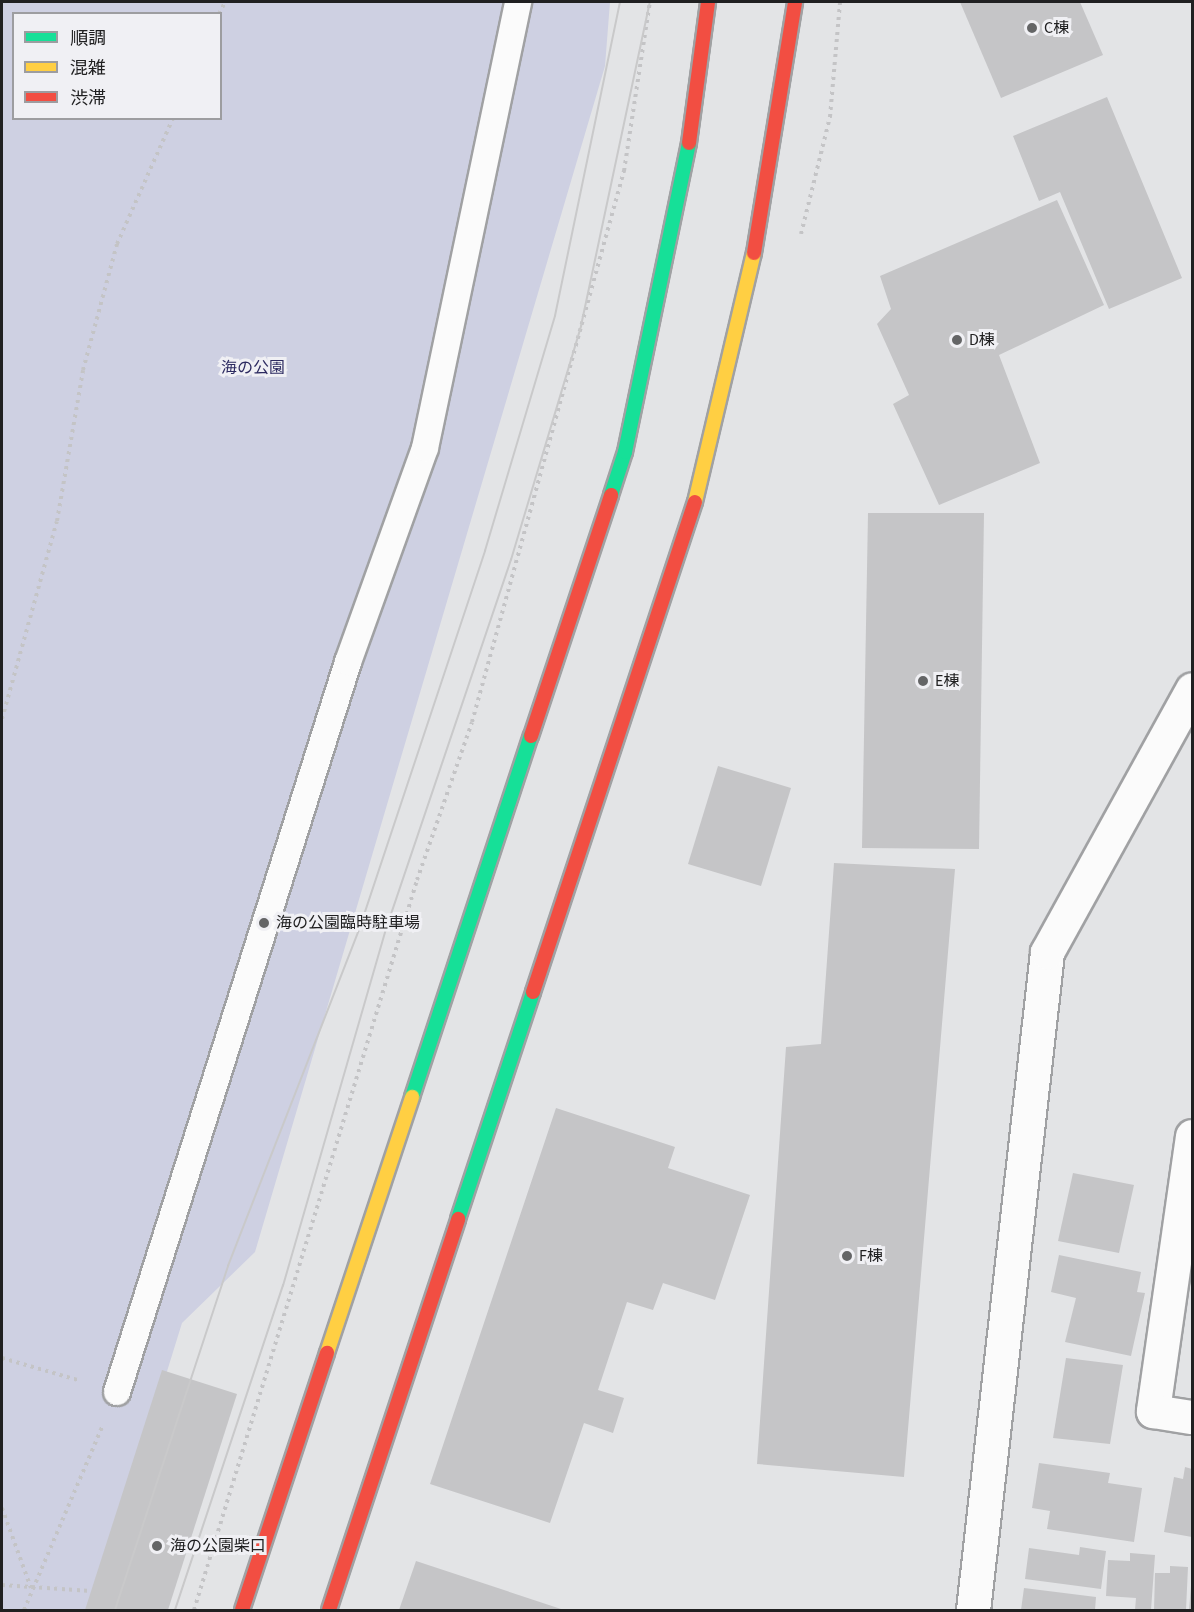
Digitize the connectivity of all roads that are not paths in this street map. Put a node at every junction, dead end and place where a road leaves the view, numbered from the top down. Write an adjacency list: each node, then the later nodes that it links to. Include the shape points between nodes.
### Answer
1 (518, 2): 6 (lane, via 425,448 348,662)
2 (708, 2): 8 (street, via 684,178 625,452)
3 (795, 2): 9 (street, via 753,256 706,469)
4 (1192, 689): 10 (street, via 1047,952)
5 (1192, 1136): 7 (street, via 1154,1411)
6 (117, 1392)
7 (1192, 1417)
8 (242, 1611)
9 (329, 1611)
10 (973, 1611)

